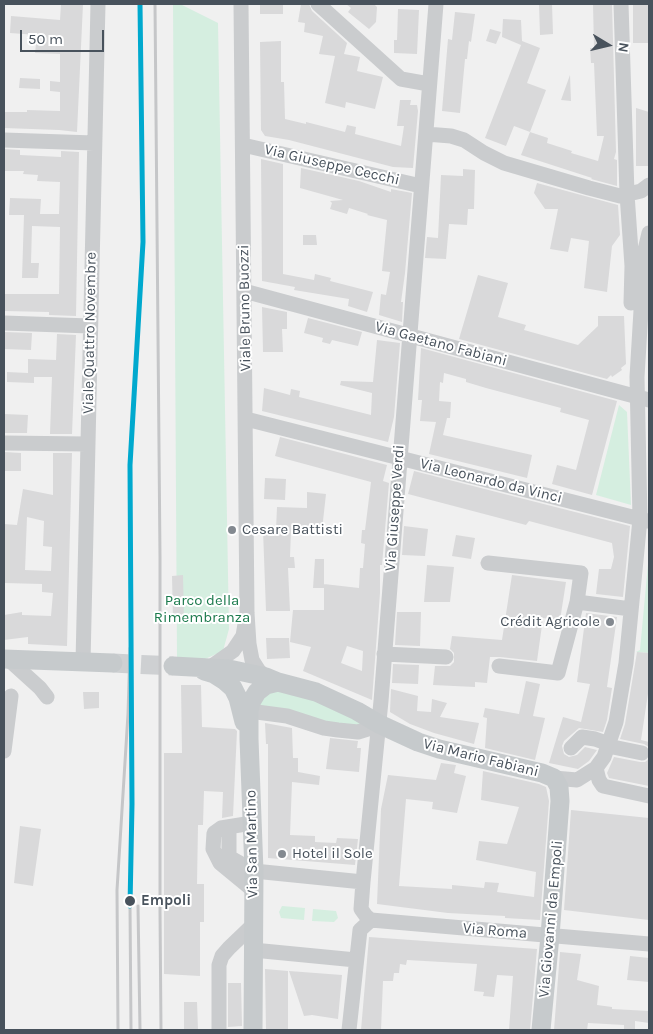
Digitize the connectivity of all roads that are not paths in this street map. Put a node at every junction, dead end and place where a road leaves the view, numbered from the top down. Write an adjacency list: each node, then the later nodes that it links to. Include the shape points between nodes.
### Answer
1 (98, 4): 9 (street, Viale Quattro Novembre)
2 (241, 4): 10 (street, Viale Bruno Buozzi)
3 (318, 4): 6 (street, via 401,79)
4 (436, 4): 6 (street, Via Giuseppe Verdi)
5 (621, 4): 13 (street)
6 (429, 84): 7 (street, Via Giuseppe Verdi)
7 (426, 134): 11 (street, Via Giuseppe Verdi); 13 (street, via 464,140 494,158 526,170 620,196)
8 (4, 140): 9 (street)
9 (94, 143): 18 (street, Viale Quattro Novembre)
10 (244, 145): 11 (street, Via Giuseppe Cecchi); 16 (street, Viale Bruno Buozzi)
11 (421, 186): 19 (street, Via Giuseppe Verdi)
12 (649, 186): 13 (street)
13 (627, 194): 15 (street, via 630,243)
14 (649, 233): 15 (street)
15 (643, 256): 20 (street); 20 (street, via 631,316)
16 (244, 291): 19 (street, Via Gaetano Fabiani); 22 (street, Viale Bruno Buozzi)
17 (4, 323): 18 (street)
18 (90, 326): 24 (street, Viale Quattro Novembre)
19 (409, 335): 21 (street, Via Gaetano Fabiani); 25 (street, Via Giuseppe Verdi)
20 (637, 376): 21 (street, Via Giovanni da Empoli)
21 (643, 399): 26 (street, Via Giovanni da Empoli)
22 (246, 419): 25 (street, Via Leonardo da Vinci); 30 (street, Viale Bruno Buozzi)
23 (4, 443): 24 (street)
24 (87, 444): 34 (street, Viale Quattro Novembre)
25 (399, 457): 26 (street, Via Leonardo da Vinci); 31 (street, Via Giuseppe Verdi)
26 (644, 520): 29 (street, Via Giovanni da Empoli)
27 (488, 563): 28 (street, via 581,573)
28 (577, 602): 29 (street); 37 (street, via 558,673)
29 (631, 609): 45 (street, Via Giovanni da Empoli, via 626,663 616,722)
30 (247, 613): 38 (street, Viale Bruno Buozzi, via 242,636 233,651); 39 (street, Viale Bruno Buozzi, via 252,660 259,671)
31 (384, 654): 32 (street); 43 (street, Via Giuseppe Verdi)
32 (446, 656)
33 (6, 659): 34 (main road); 41 (street)
34 (83, 662): 35 (main road)
35 (113, 663)
36 (173, 666): 38 (main road)
37 (499, 666)
38 (201, 668): 39 (main road, Via Mario Fabiani, via 229,669); 44 (main road, via 226,681 232,688 238,698)
39 (277, 681): 42 (main road, via 257,692); 43 (main road, Via Mario Fabiani, via 316,692)
40 (11, 696): 47 (street)
41 (47, 697)
42 (249, 711): 43 (street, via 287,716 324,728 358,732); 44 (main road)
43 (379, 724): 50 (main road, Via Mario Fabiani, via 439,749); 56 (street, Via Giuseppe Verdi)
44 (249, 739): 53 (main road, Via San Martino)
45 (608, 745): 46 (street, via 582,737); 48 (street); 49 (street, Via Giovanni da Empoli, via 604,757)
46 (571, 748)
47 (4, 751)
48 (642, 753)
49 (590, 772): 50 (street, Via Mario Fabiani, via 576,780); 51 (street, via 603,786); 52 (street, Via Giovanni da Empoli, via 574,787)
50 (554, 778): 52 (main road, Via Giovanni da Empoli, via 559,787)
51 (649, 796)
52 (560, 808): 60 (main road, Via Giovanni da Empoli)
53 (252, 823): 54 (street); 55 (main road, Via San Martino)
54 (229, 826): 55 (street, via 229,857); 57 (street, via 214,833 213,849 220,863)
55 (254, 871): 56 (street); 57 (main road, Via San Martino)
56 (363, 882): 58 (street, Via Giuseppe Verdi, via 362,910)
57 (254, 891): 59 (main road, Via San Martino)
58 (371, 920): 60 (street, Via Roma); 63 (street, via 360,930)
59 (253, 926): 62 (main road, Via San Martino); 64 (street, via 229,948 219,964)
60 (550, 936): 61 (street, Via Roma); 67 (main road, Via Giovanni da Empoli)
61 (649, 944)
62 (253, 950): 63 (street); 65 (main road, Via San Martino)
63 (356, 960): 66 (street)
64 (219, 1030)
65 (253, 1030)
66 (349, 1030)
67 (541, 1030)

